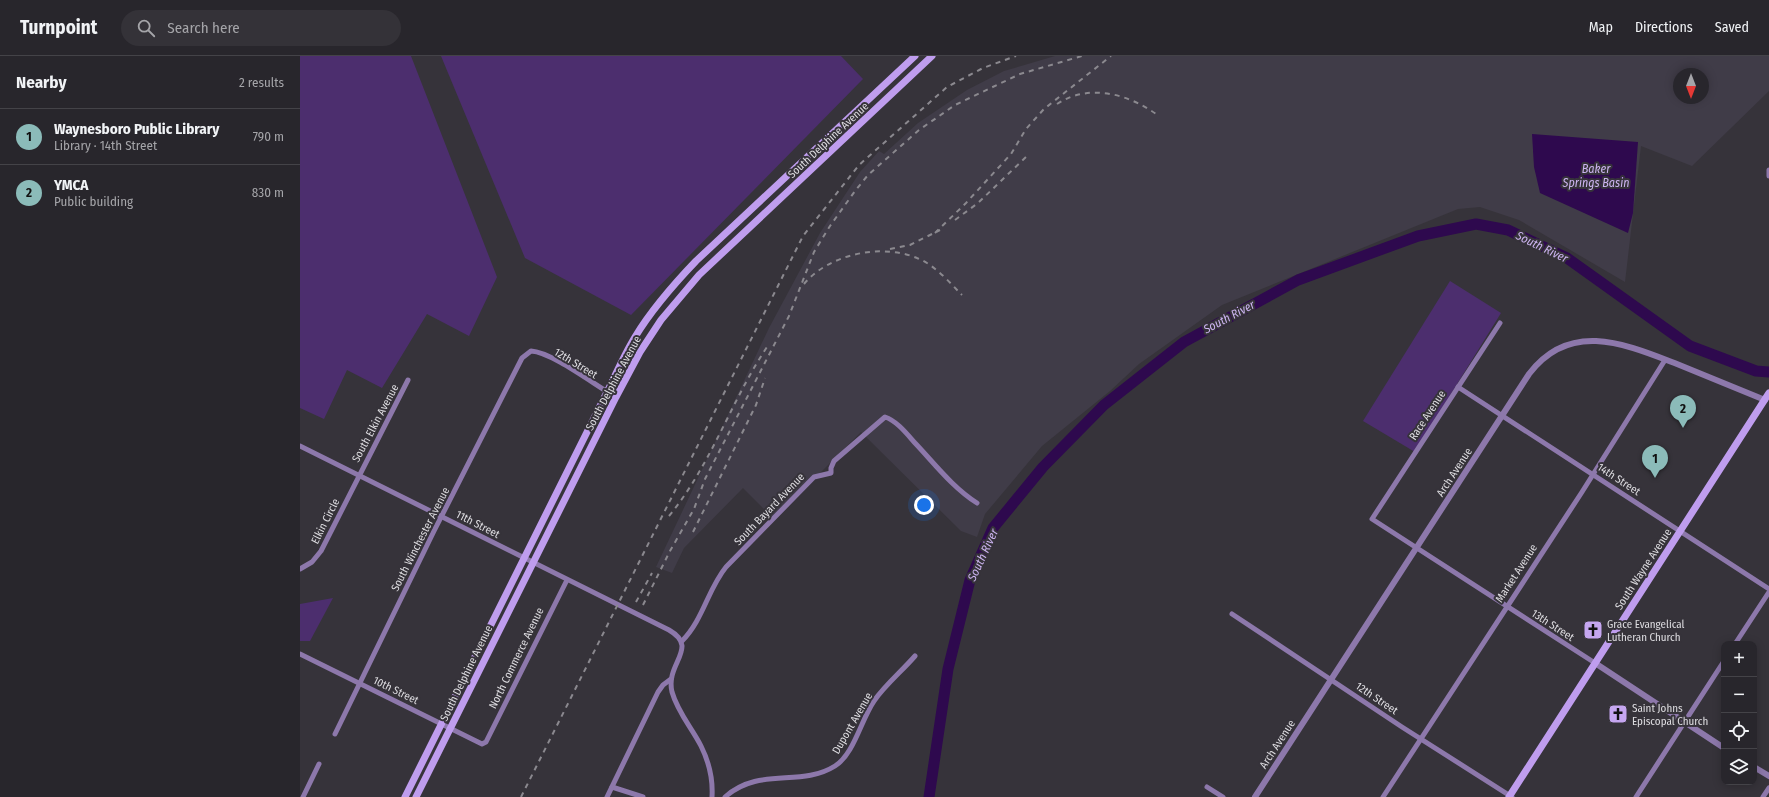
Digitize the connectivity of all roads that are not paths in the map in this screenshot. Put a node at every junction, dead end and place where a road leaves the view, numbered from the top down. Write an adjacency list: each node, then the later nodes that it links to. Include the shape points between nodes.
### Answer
1 (915, 56): 10 (main road, South Delphine Avenue, via 680,277 634,338)
2 (932, 56): 12 (main road, South Delphine Avenue, via 699,275 661,320)
3 (1769, 170): 4 (street)
4 (1769, 176)
5 (1500, 323): 9 (street, Race Avenue)
6 (525, 355): 10 (street, 12th Street, via 530,351 540,353); 19 (street, South Winchester Avenue)
7 (1665, 360): 13 (street, Arch Avenue); 14 (street, Arch Avenue, via 1628,346 1609,342 1590,341 1564,346 1550,353 1536,365); 16 (street, Market Avenue)
8 (408, 380): 17 (street, South Elkin Avenue)
9 (1458, 386): 14 (street, 14th Street); 20 (street, Race Avenue)
10 (607, 392): 12 (street, 12th Street); 23 (main road, South Delphine Avenue)
11 (1769, 393): 13 (main road, South Wayne Avenue)
12 (616, 397): 24 (main road, South Delphine Avenue)
13 (1767, 401): 21 (main road, South Wayne Avenue)
14 (1503, 415): 16 (street, 14th Street); 22 (street, Arch Avenue)
15 (300, 446): 17 (street, 11th Street)
16 (1592, 474): 21 (street, 14th Street); 28 (street, Market Avenue)
17 (359, 476): 19 (street, 11th Street); 25 (street, Elkin Circle, via 321,551 312,562)
18 (977, 503): 30 (street, South Bayard Avenue, via 950,480 906,433 885,417 834,461 831,472 814,477 726,567 695,626)
19 (442, 517): 23 (street, 11th Street); 38 (street, South Winchester Avenue)
20 (1372, 519): 22 (street, 13th Street)
21 (1680, 531): 27 (street, 14th Street); 34 (main road, South Wayne Avenue)
22 (1417, 548): 28 (street, 13th Street); 37 (street, Arch Avenue)
23 (524, 558): 24 (street); 40 (main road, South Delphine Avenue)
24 (534, 563): 26 (street); 41 (main road, South Delphine Avenue)
25 (300, 569)
26 (567, 580): 30 (street, via 669,630); 44 (street, North Commerce Avenue, via 486,742)
27 (1769, 591): 31 (street)
28 (1506, 606): 34 (street, 13th Street); 43 (street, Market Avenue)
29 (1232, 614): 37 (street, 12th Street)
30 (682, 641): 36 (street, South Bayard Avenue, via 682,649)
31 (1737, 641)
32 (300, 654): 38 (street, 10th Street)
33 (915, 656): 58 (street, Dupont Avenue, via 874,701 849,751 839,764 815,774 759,779)
34 (1595, 663): 39 (street, 13th Street); 62 (main road, South Wayne Avenue)
35 (1721, 667): 39 (street)
36 (671, 680): 49 (street, South Bayard Avenue, via 658,692); 57 (street, via 680,713 705,755 711,778)
37 (1331, 680): 43 (street, 12th Street); 60 (street, Arch Avenue)
38 (360, 684): 40 (street, 10th Street); 42 (street, South Winchester Avenue)
39 (1685, 722): 45 (street, 13th Street); 63 (street)
40 (440, 724): 41 (street, 10th Street); 53 (main road, South Delphine Avenue)
41 (451, 729): 44 (street, 10th Street); 54 (main road, South Delphine Avenue)
42 (335, 734)
43 (1421, 739): 61 (street, Market Avenue); 62 (street, 12th Street)
44 (482, 744)
45 (1721, 746)
46 (319, 764): 52 (street)
47 (1757, 769): 48 (street)
48 (1769, 776)
49 (612, 787): 55 (street, South Bayard Avenue); 56 (street)
50 (1207, 787): 59 (street)
51 (1769, 788): 64 (street)
52 (303, 797)
53 (405, 797)
54 (416, 797)
55 (607, 797)
56 (643, 797)
57 (712, 797)
58 (725, 797)
59 (1223, 797)
60 (1255, 797)
61 (1382, 797)
62 (1510, 797)
63 (1636, 797)
64 (1763, 797)

